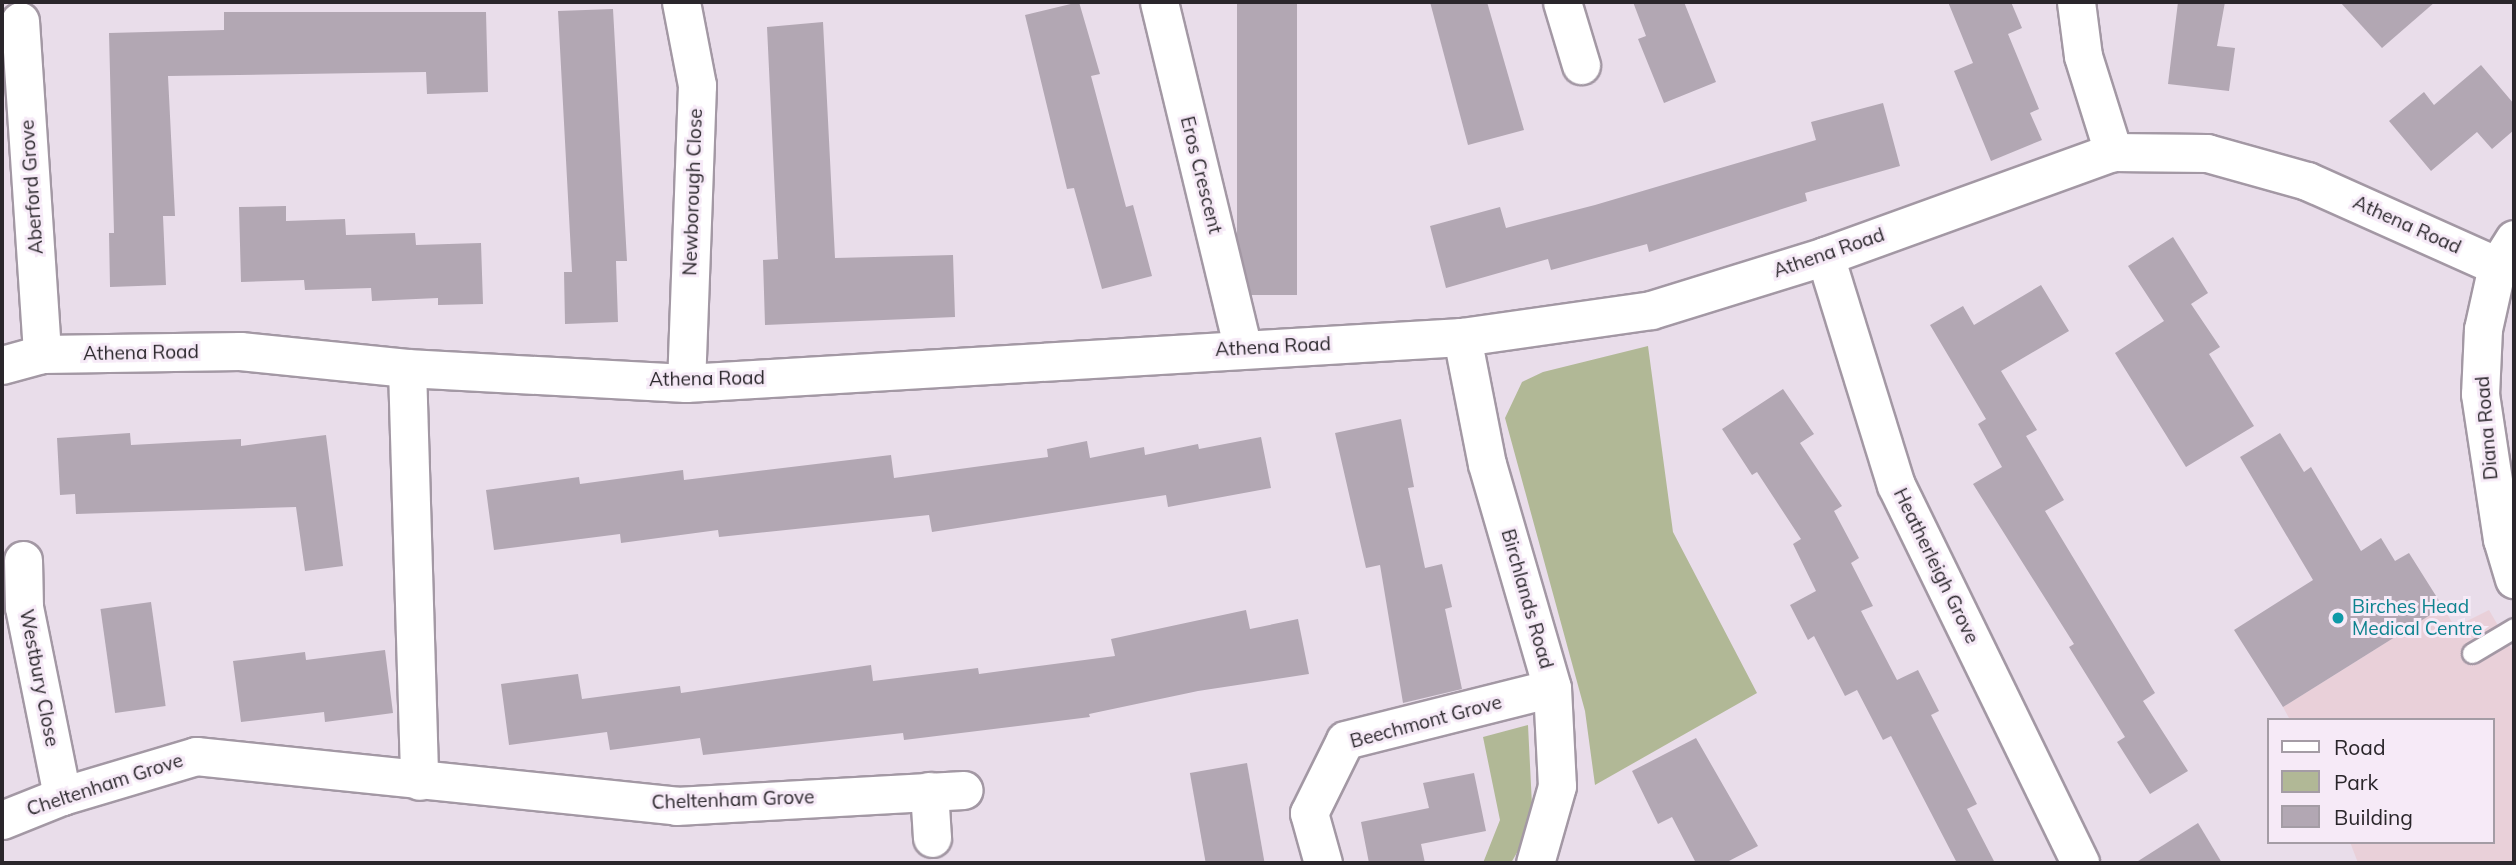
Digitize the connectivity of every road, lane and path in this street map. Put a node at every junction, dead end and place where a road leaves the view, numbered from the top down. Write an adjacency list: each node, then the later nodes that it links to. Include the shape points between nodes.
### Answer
1 (681, 2): 16 (street, Newborough Close, via 697,85)
2 (1159, 2): 12 (street, Eros Crescent)
3 (1562, 2): 6 (street)
4 (2076, 2): 8 (street, via 2083,56)
5 (20, 21): 7 (street, Aberford Grove)
6 (1581, 65)
7 (14, 95): 13 (street, Aberford Grove)
8 (2113, 152): 9 (street, Athena Road, via 2207,153 2307,181); 10 (street, Athena Road)
9 (2506, 252): 18 (street, Diana Road, via 2483,329 2480,394 2502,539)
10 (1825, 256): 11 (street, Athena Road, via 1651,310); 29 (street, Heatherleigh Grove, via 1896,485)
11 (1462, 337): 12 (street, Athena Road); 22 (street, Birchlands Road, via 1487,464)
12 (1243, 348): 16 (street, Athena Road)
13 (42, 354): 14 (street, Athena Road); 15 (street, Athena Road, via 240,351)
14 (2, 365)
15 (407, 368): 16 (street, Athena Road); 23 (street)
16 (686, 383)
17 (23, 560): 19 (street, Westbury Close)
18 (2514, 579)
19 (13, 608): 24 (street, Westbury Close)
20 (2514, 628): 21 (lane)
21 (2472, 653)
22 (1552, 688): 27 (street, Beechmont Grove, via 1345,740 1310,813); 28 (street, Birchlands Road, via 1557,786)
23 (419, 781): 24 (street, Cheltenham Grove, via 196,756); 26 (street, Cheltenham Grove, via 676,806 947,791)
24 (62, 796): 25 (street, Cheltenham Grove)
25 (2, 820)
26 (932, 838)
27 (1323, 863)
28 (1535, 863)
29 (2080, 863)

